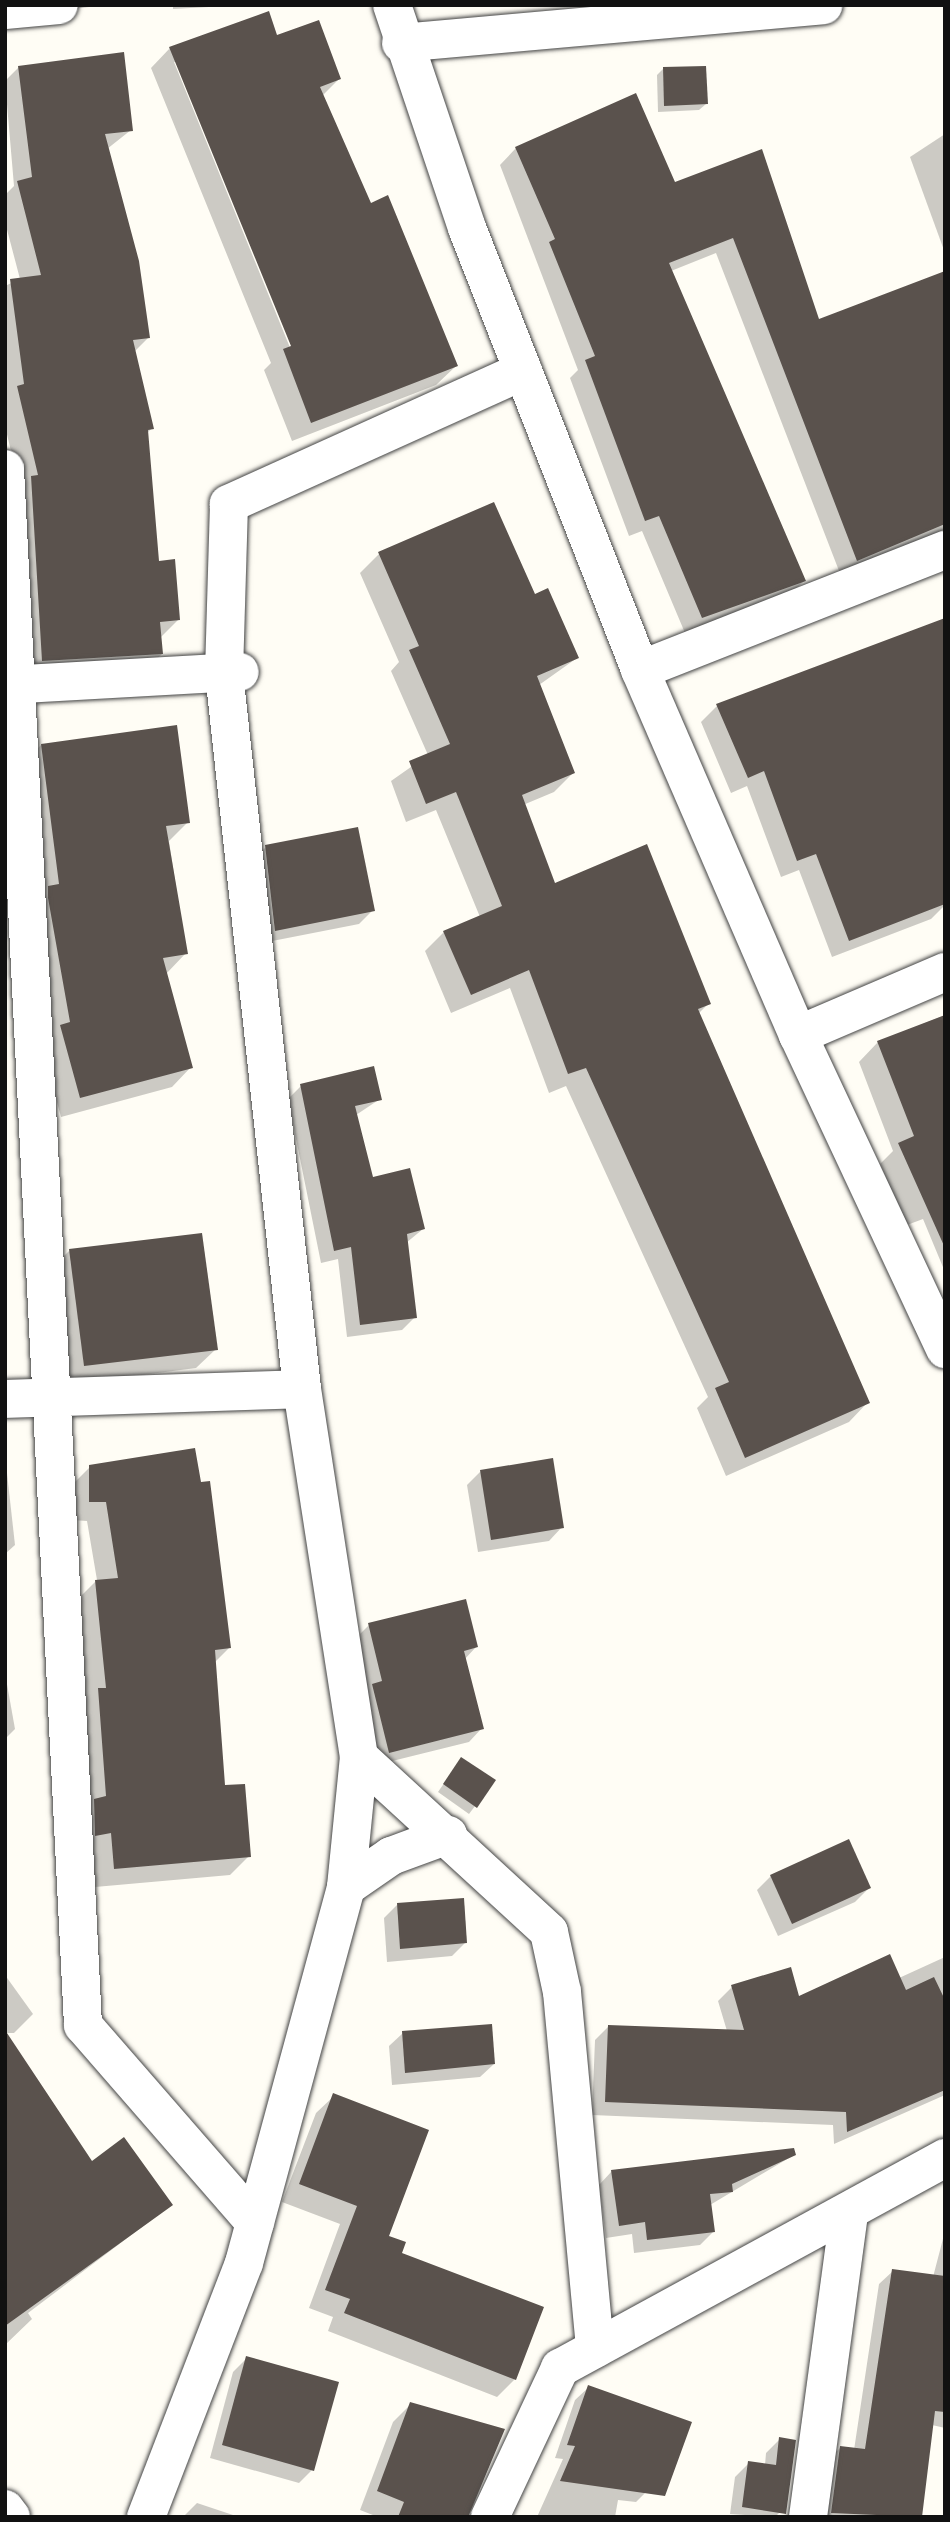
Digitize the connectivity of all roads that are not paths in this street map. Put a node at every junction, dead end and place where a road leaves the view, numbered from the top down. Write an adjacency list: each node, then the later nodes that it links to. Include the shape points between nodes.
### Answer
1 (59, 5): 4 (street)
2 (392, 5): 5 (street)
3 (823, 5): 5 (street)
4 (5, 9)
5 (401, 43): 6 (street)
6 (523, 371): 9 (street); 10 (street, via 229,504)
7 (5, 469): 11 (street)
8 (945, 550): 9 (street)
9 (640, 670): 13 (street)
10 (232, 673): 11 (street); 15 (street)
11 (11, 685): 16 (street)
12 (945, 972): 13 (street)
13 (798, 1035): 14 (street)
14 (945, 1349)
15 (302, 1389): 16 (street); 18 (street)
16 (52, 1397): 17 (street); 23 (street, via 83,2025)
17 (5, 1399)
18 (359, 1757): 19 (street); 20 (street)
19 (448, 1835): 20 (street, via 391,1856); 24 (street, via 549,1932 562,1992)
20 (346, 1887): 23 (street)
21 (945, 2158): 22 (street)
22 (849, 2214): 24 (street); 29 (street)
23 (255, 2223): 27 (street)
24 (595, 2348): 28 (street, via 560,2368)
25 (5, 2509): 26 (street)
26 (11, 2517)
27 (146, 2517)
28 (490, 2517)
29 (808, 2517)

